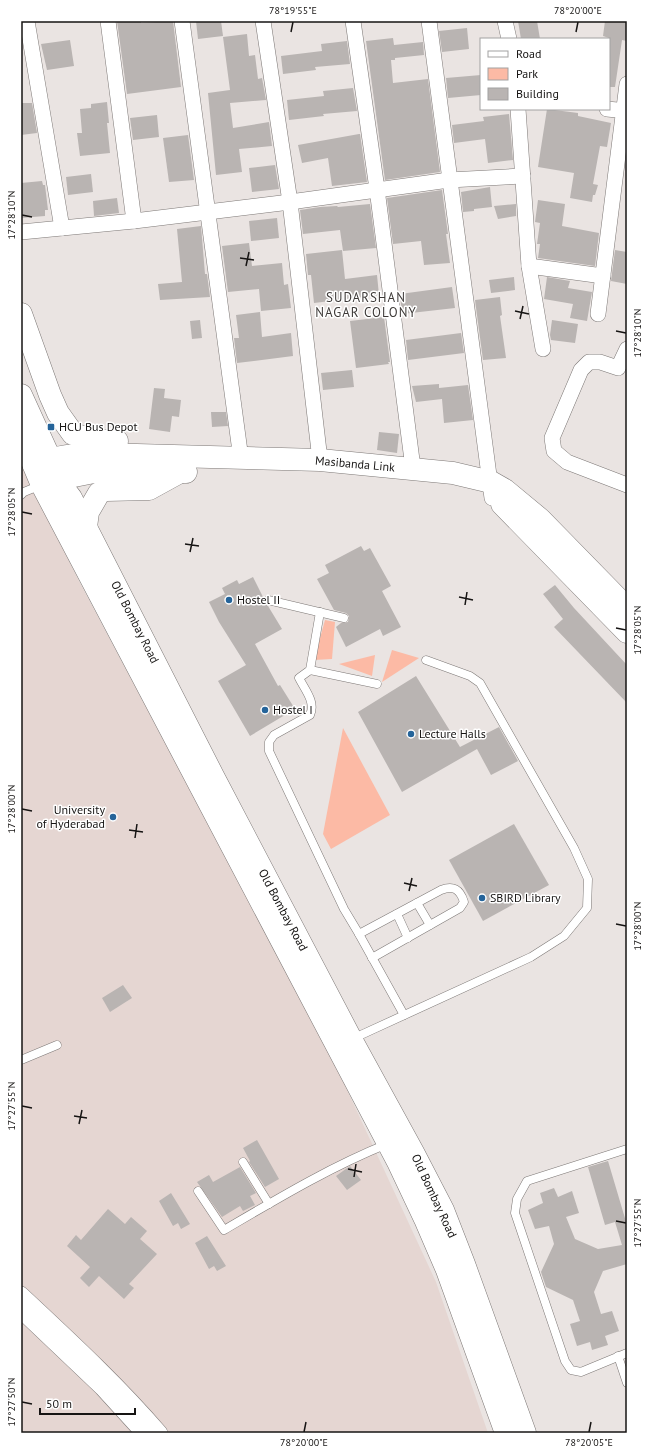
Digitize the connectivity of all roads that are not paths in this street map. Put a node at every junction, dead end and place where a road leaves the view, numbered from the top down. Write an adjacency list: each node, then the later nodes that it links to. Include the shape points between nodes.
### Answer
1 (27, 21): 19 (street)
2 (108, 21): 18 (street)
3 (182, 21): 17 (street)
4 (263, 21): 16 (street)
5 (353, 21): 15 (street)
6 (429, 21): 14 (street)
7 (505, 21): 8 (street)
8 (508, 38)
9 (627, 84): 12 (street)
10 (610, 109): 12 (street)
11 (518, 110): 13 (street)
12 (625, 111): 22 (street)
13 (523, 176): 14 (street); 21 (street)
14 (449, 180): 15 (street); 36 (street)
15 (377, 189): 16 (street); 33 (street)
16 (290, 202): 17 (street); 31 (street)
17 (208, 212): 18 (street); 30 (street)
18 (134, 221): 19 (street)
19 (62, 228): 20 (street)
20 (21, 232)
21 (529, 266): 22 (street); 25 (street)
22 (603, 276): 24 (street)
23 (21, 314): 32 (main road, via 50,395 58,413 73,434 93,440 145,441)
24 (598, 314)
25 (543, 349)
26 (627, 349): 27 (street)
27 (623, 370): 35 (street, via 600,362 589,362 581,370 552,438 554,451 567,462)
28 (21, 395): 34 (main road, Old Bombay Road)
29 (21, 435): 34 (main road, Old Bombay Road)
30 (241, 459): 31 (main road, Masibanda Link); 32 (main road, Masibanda Link)
31 (320, 460): 33 (main road, Masibanda Link)
32 (178, 464): 34 (main road, via 94,472); 36 (main road, via 445,484); 38 (main road, via 149,489 99,492 88,512)
33 (413, 468): 36 (main road, Masibanda Link, via 453,473)
34 (46, 472): 37 (lane); 38 (main road, Old Bombay Road, via 71,498); 58 (main road, Old Bombay Road)
35 (627, 485)
36 (492, 490): 39 (main road, Masibanda Link, via 505,490 540,519)
37 (21, 495)
38 (86, 527): 55 (main road, Old Bombay Road)
39 (548, 539): 41 (main road, Masibanda Link); 44 (main road)
40 (268, 600): 42 (lane)
41 (627, 608)
42 (320, 612): 43 (lane); 46 (lane)
43 (344, 618)
44 (627, 632)
45 (426, 660): 54 (lane, via 470,676 480,683 574,848 588,879 587,908 564,936 531,957)
46 (310, 670): 47 (lane); 51 (lane, via 299,678 313,704 313,710 310,715 274,734 269,742 269,751 344,909)
47 (377, 684)
48 (416, 903): 49 (lane); 50 (lane); 50 (lane, via 449,887 457,890 462,896 464,902 460,908)
49 (397, 914): 51 (lane); 52 (lane)
50 (430, 925): 52 (lane)
51 (359, 934): 53 (lane)
52 (408, 938): 53 (lane)
53 (372, 958): 54 (lane)
54 (404, 1015): 55 (lane)
55 (351, 1039): 70 (main road, Old Bombay Road, via 443,1210)
56 (57, 1045): 57 (lane)
57 (21, 1060)
58 (388, 1144): 62 (lane, via 363,1154); 69 (main road, Old Bombay Road, via 447,1270)
59 (627, 1149): 65 (lane, via 527,1181 517,1199 515,1212 565,1361 571,1370 581,1372)
60 (243, 1162): 62 (lane)
61 (198, 1191): 62 (lane, via 224,1230)
62 (269, 1204)
63 (22, 1302): 67 (street); 68 (street, via 105,1374)
64 (627, 1353): 65 (lane)
65 (618, 1356): 66 (lane)
66 (627, 1383)
67 (143, 1433)
68 (160, 1433)
69 (506, 1433)
70 (525, 1433)

